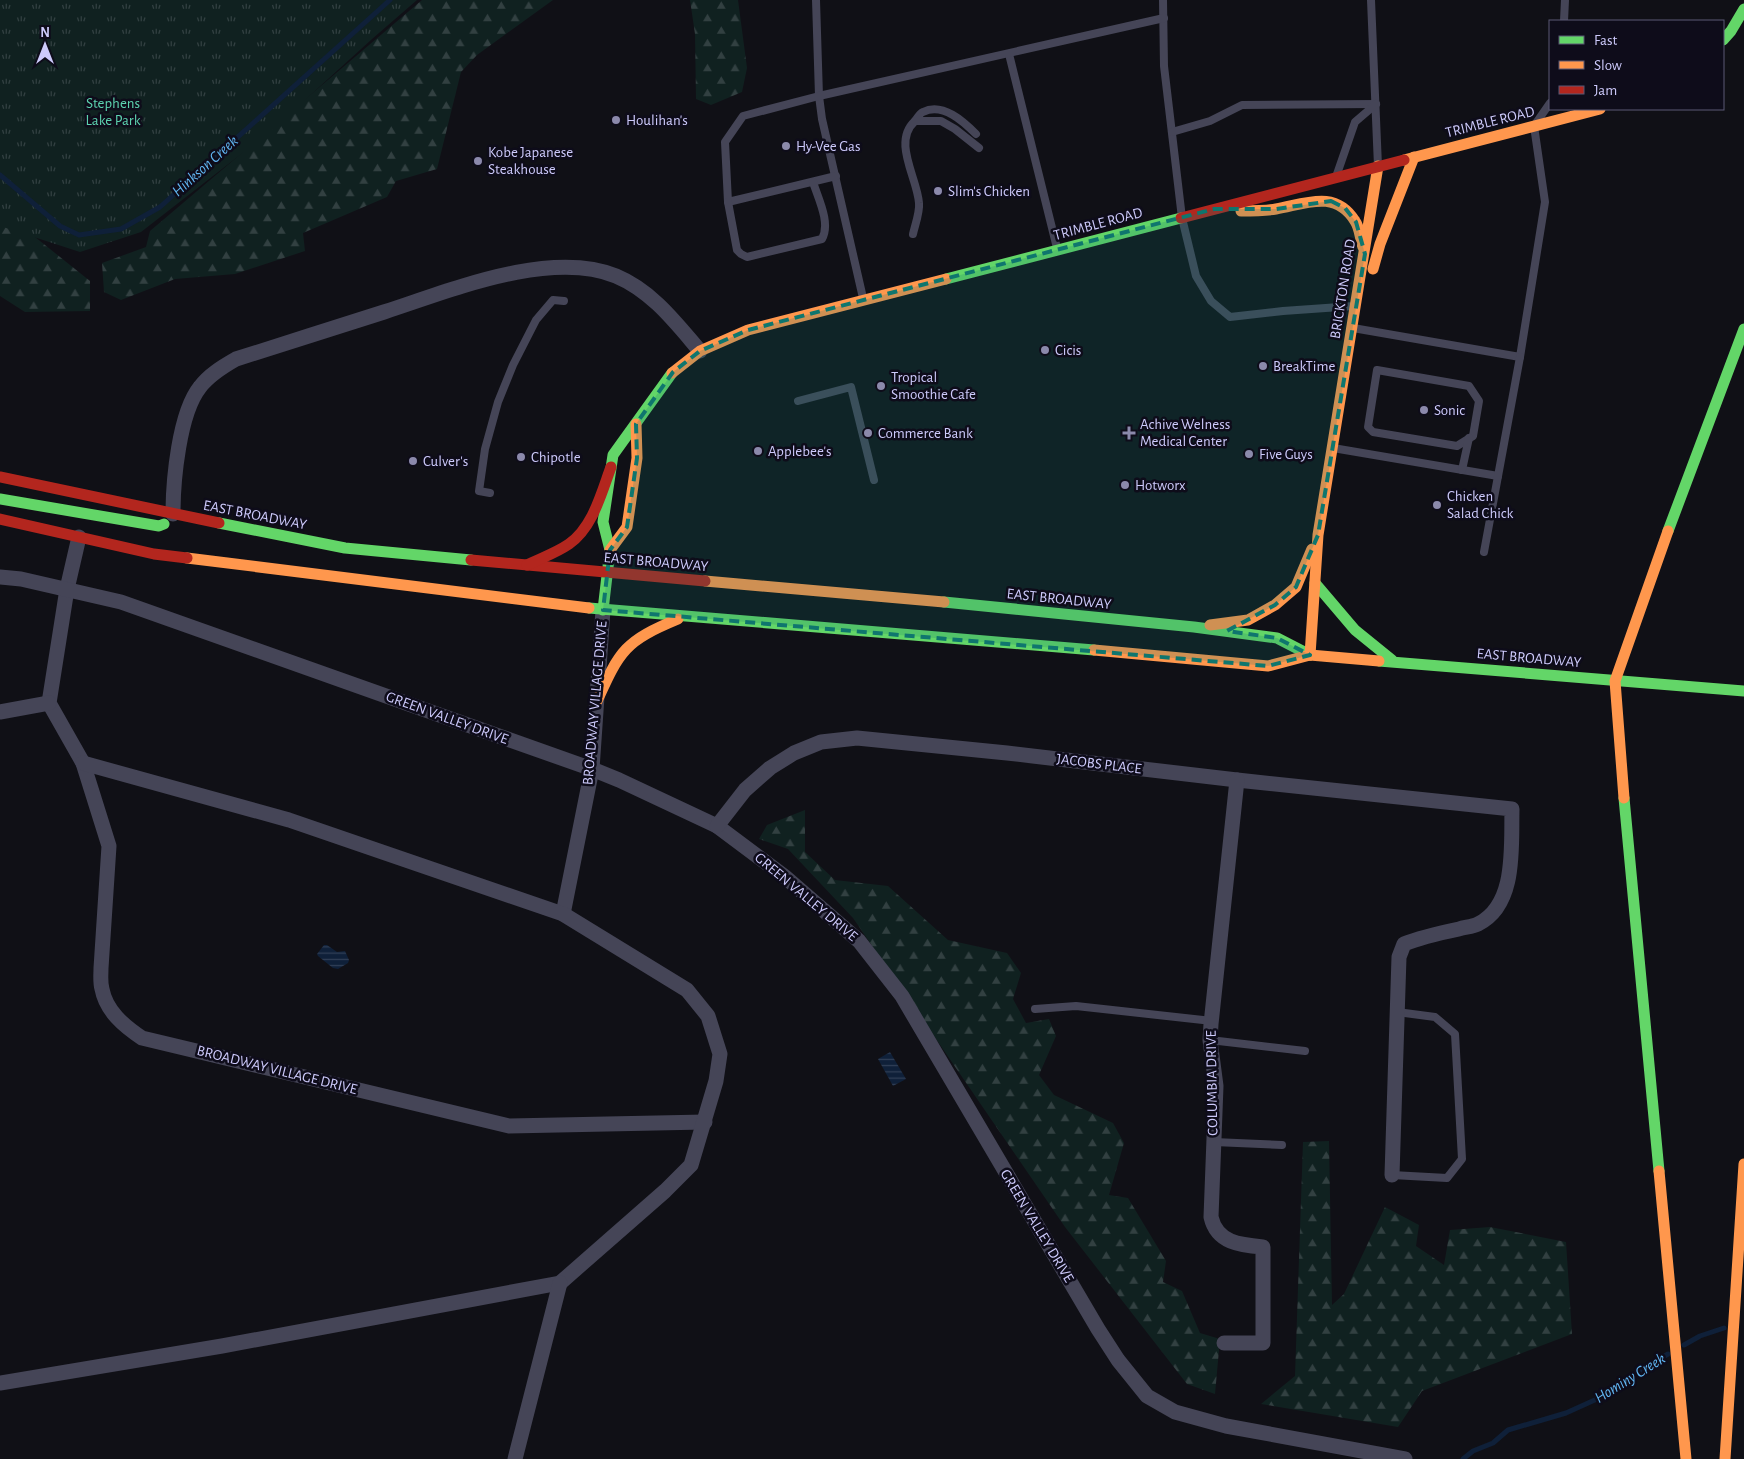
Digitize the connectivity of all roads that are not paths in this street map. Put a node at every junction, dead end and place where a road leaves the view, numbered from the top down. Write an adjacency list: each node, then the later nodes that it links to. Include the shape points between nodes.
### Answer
1 (816, 0): 10 (lane)
2 (1163, 0): 6 (lane)
3 (1372, 0): 11 (lane)
4 (1565, 0): 7 (lane)
5 (1744, 9): 8 (main road)
6 (1164, 18): 9 (lane); 16 (lane, via 1164,66)
7 (1564, 20)
8 (1724, 39)
9 (1009, 54): 10 (lane); 28 (lane)
10 (819, 96): 21 (lane); 24 (lane, via 743,116 726,142)
11 (1376, 104): 16 (lane, via 1242,105 1210,122); 20 (lane); 22 (lane, via 1354,122)
12 (1549, 104): 15 (lane)
13 (1596, 110): 15 (main road, TRIMBLE ROAD)
14 (915, 121): 17 (lane, via 923,112 946,112 960,119); 18 (lane, via 941,121); 27 (lane, via 908,127 905,137 919,204)
15 (1534, 126): 19 (main road, TRIMBLE ROAD); 36 (lane, via 1545,202)
16 (1172, 132): 26 (lane)
17 (976, 134)
18 (979, 148)
19 (1414, 157): 20 (main road, TRIMBLE ROAD); 32 (main road, via 1380,244 1372,274)
20 (1378, 166): 22 (main road, TRIMBLE ROAD); 29 (main road, BRICKTON ROAD)
21 (836, 176): 23 (lane); 30 (lane)
22 (1336, 177): 25 (main road, TRIMBLE ROAD)
23 (813, 182): 24 (lane); 24 (lane, via 826,224 822,239 747,257 737,250)
24 (728, 202)
25 (1214, 209): 26 (main road, TRIMBLE ROAD); 29 (main road, via 1276,209 1331,201 1345,208 1356,222)
26 (1182, 218): 28 (main road, TRIMBLE ROAD); 32 (lane, via 1196,276 1211,301 1230,317)
27 (913, 234)
28 (1058, 250): 30 (main road, TRIMBLE ROAD)
29 (1364, 254): 32 (main road, BRICKTON ROAD)
30 (864, 300): 35 (main road, TRIMBLE ROAD, via 748,330)
31 (564, 301): 46 (lane, via 553,300 536,320 501,395 485,448 479,491)
32 (1357, 303): 33 (main road, BRICKTON ROAD)
33 (1352, 328): 36 (lane); 40 (main road, BRICKTON ROAD)
34 (1744, 328): 64 (main road, via 1662,546)
35 (700, 351): 38 (main road, TRIMBLE ROAD, via 673,372); 48 (street, via 659,305 637,286 596,270 571,267 534,269 444,293 236,359 216,371 199,388 184,420 173,489)
36 (1520, 357): 43 (lane)
37 (798, 401): 45 (lane, via 851,387)
38 (636, 424): 41 (main road, TRIMBLE ROAD, via 613,454); 52 (main road, TRIMBLE ROAD, via 637,458 626,527)
39 (1469, 438): 39 (lane, via 1473,436 1479,401 1468,386 1377,370 1368,428 1373,432 1457,446); 42 (lane)
40 (1331, 448): 42 (lane); 50 (main road, BRICKTON ROAD)
41 (611, 467): 52 (main road, TRIMBLE ROAD, via 603,522); 54 (main road, via 587,524 574,539)
42 (1462, 470): 43 (lane)
43 (1498, 476): 53 (lane)
44 (0, 477): 48 (main road, EAST BROADWAY)
45 (874, 480)
46 (490, 493)
47 (0, 499): 48 (main road, via 159,526 169,522)
48 (173, 514): 54 (main road, EAST BROADWAY, via 345,548)
49 (0, 519): 51 (main road, EAST BROADWAY)
50 (1318, 535): 57 (main road, BRICKTON ROAD); 61 (main road, BRICKTON ROAD, via 1296,587 1275,605 1248,620)
51 (79, 537): 58 (street); 59 (main road, EAST BROADWAY, via 154,554)
52 (610, 550): 55 (main road, TRIMBLE ROAD)
53 (1484, 552)
54 (526, 565): 55 (main road, EAST BROADWAY)
55 (607, 573): 59 (main road, TRIMBLE ROAD); 61 (main road, EAST BROADWAY, via 858,593)
56 (0, 577): 58 (street, GREEN VALLEY DRIVE)
57 (1315, 583): 62 (main road, BRICKTON ROAD); 63 (main road, via 1355,630)
58 (67, 589): 67 (street); 70 (street, GREEN VALLEY DRIVE, via 121,602)
59 (602, 610): 60 (main road, EAST BROADWAY); 66 (street, BROADWAY VILLAGE DRIVE)
60 (681, 617): 62 (main road, EAST BROADWAY, via 1268,666); 66 (main road, via 632,641 618,657)
61 (1194, 627): 62 (main road, EAST BROADWAY, via 1277,638)
62 (1310, 655): 63 (main road, EAST BROADWAY)
63 (1392, 660): 64 (main road, EAST BROADWAY)
64 (1616, 681): 65 (main road, EAST BROADWAY); 89 (main road, via 1620,756)
65 (1744, 691)
66 (597, 702): 70 (street, BROADWAY VILLAGE DRIVE)
67 (49, 703): 68 (street); 69 (street, BROADWAY VILLAGE DRIVE)
68 (0, 712)
69 (83, 763): 73 (street, via 289,820); 79 (street, BROADWAY VILLAGE DRIVE, via 109,846 102,988 112,1011 124,1026 142,1038 509,1126)
70 (592, 769): 72 (street, GREEN VALLEY DRIVE); 73 (street, BROADWAY VILLAGE DRIVE)
71 (1237, 780): 72 (street, JACOBS PLACE, via 857,738 821,742 778,763 745,790); 75 (street, JACOBS PLACE, via 1512,809 1510,872 1505,892 1492,913 1478,924 1404,944 1399,957); 76 (street, COLUMBIA DRIVE)
72 (717, 826): 88 (street, GREEN VALLEY DRIVE, via 784,876 859,941 881,968 902,996 1098,1329 1147,1396 1174,1412 1226,1426)
73 (563, 914): 79 (street, via 687,990 708,1016 720,1054)
74 (1034, 1009): 76 (lane, via 1076,1006)
75 (1397, 1012): 83 (street); 83 (lane, via 1435,1017 1455,1034 1462,1159 1447,1178)
76 (1212, 1021): 77 (street, COLUMBIA DRIVE)
77 (1210, 1040): 78 (lane); 80 (street, COLUMBIA DRIVE, via 1216,1086)
78 (1305, 1052)
79 (705, 1122): 84 (street, via 691,1165)
80 (1214, 1142): 81 (lane); 85 (street, COLUMBIA DRIVE, via 1213,1227 1234,1242 1263,1247 1262,1343)
81 (1282, 1145)
82 (1744, 1164): 90 (main road)
83 (1392, 1175)
84 (560, 1283): 86 (street, via 222,1346); 87 (street)
85 (1224, 1343)
86 (0, 1383)
87 (514, 1459)
88 (1405, 1459)
89 (1686, 1459)
90 (1725, 1459)

